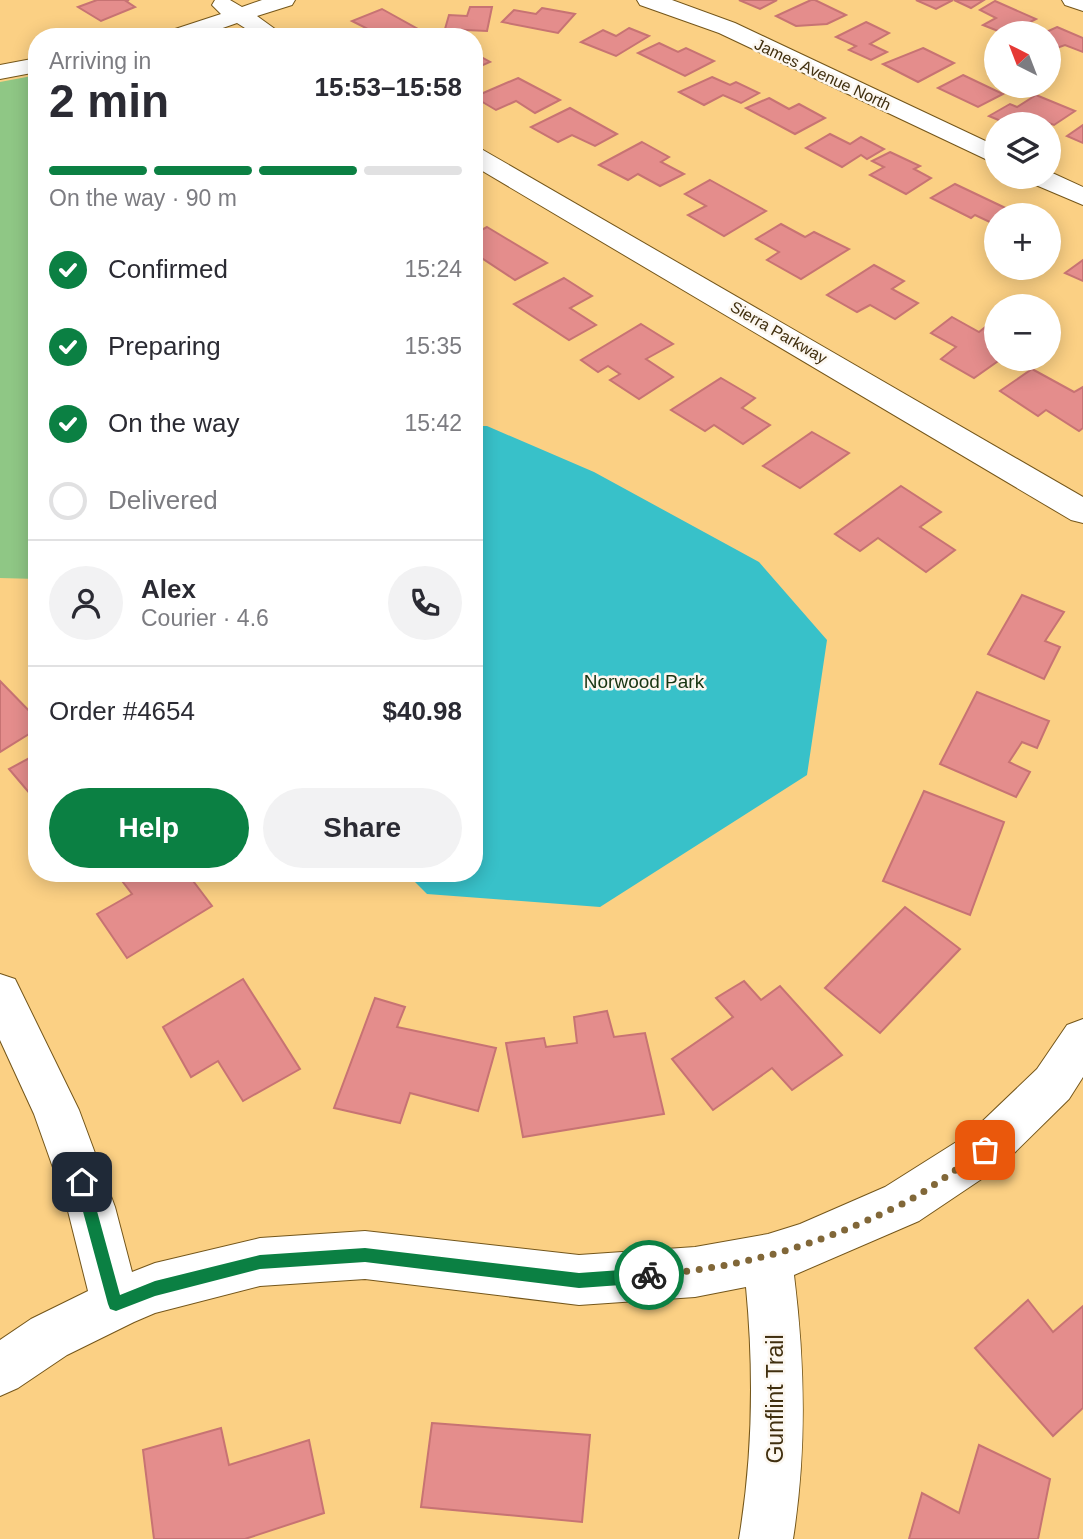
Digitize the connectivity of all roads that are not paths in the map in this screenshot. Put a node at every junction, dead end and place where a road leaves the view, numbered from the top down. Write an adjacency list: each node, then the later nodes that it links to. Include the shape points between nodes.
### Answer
1 (215, 0): 6 (street)
2 (284, 0): 6 (street)
3 (648, 0): 11 (street, James Avenue North, via 727,28)
4 (1073, 0): 5 (street)
5 (1083, 4)
6 (239, 15): 7 (street); 8 (street)
7 (201, 28)
8 (260, 28)
9 (28, 67): 10 (street)
10 (0, 72)
11 (984, 150)
12 (483, 160): 15 (street, Sierra Parkway)
13 (1061, 187): 14 (street)
14 (1083, 197)
15 (1083, 512)
16 (0, 993): 19 (street, via 56,1110 91,1206)
17 (1083, 1038): 18 (street, via 1053,1084 985,1150 902,1204)
18 (768, 1258): 19 (street, via 695,1272 579,1280 365,1255 286,1260 155,1288); 21 (street, Gunflint Trail, via 778,1353 775,1484)
19 (116, 1304): 20 (street, via 49,1337)
20 (0, 1370)
21 (766, 1539)

